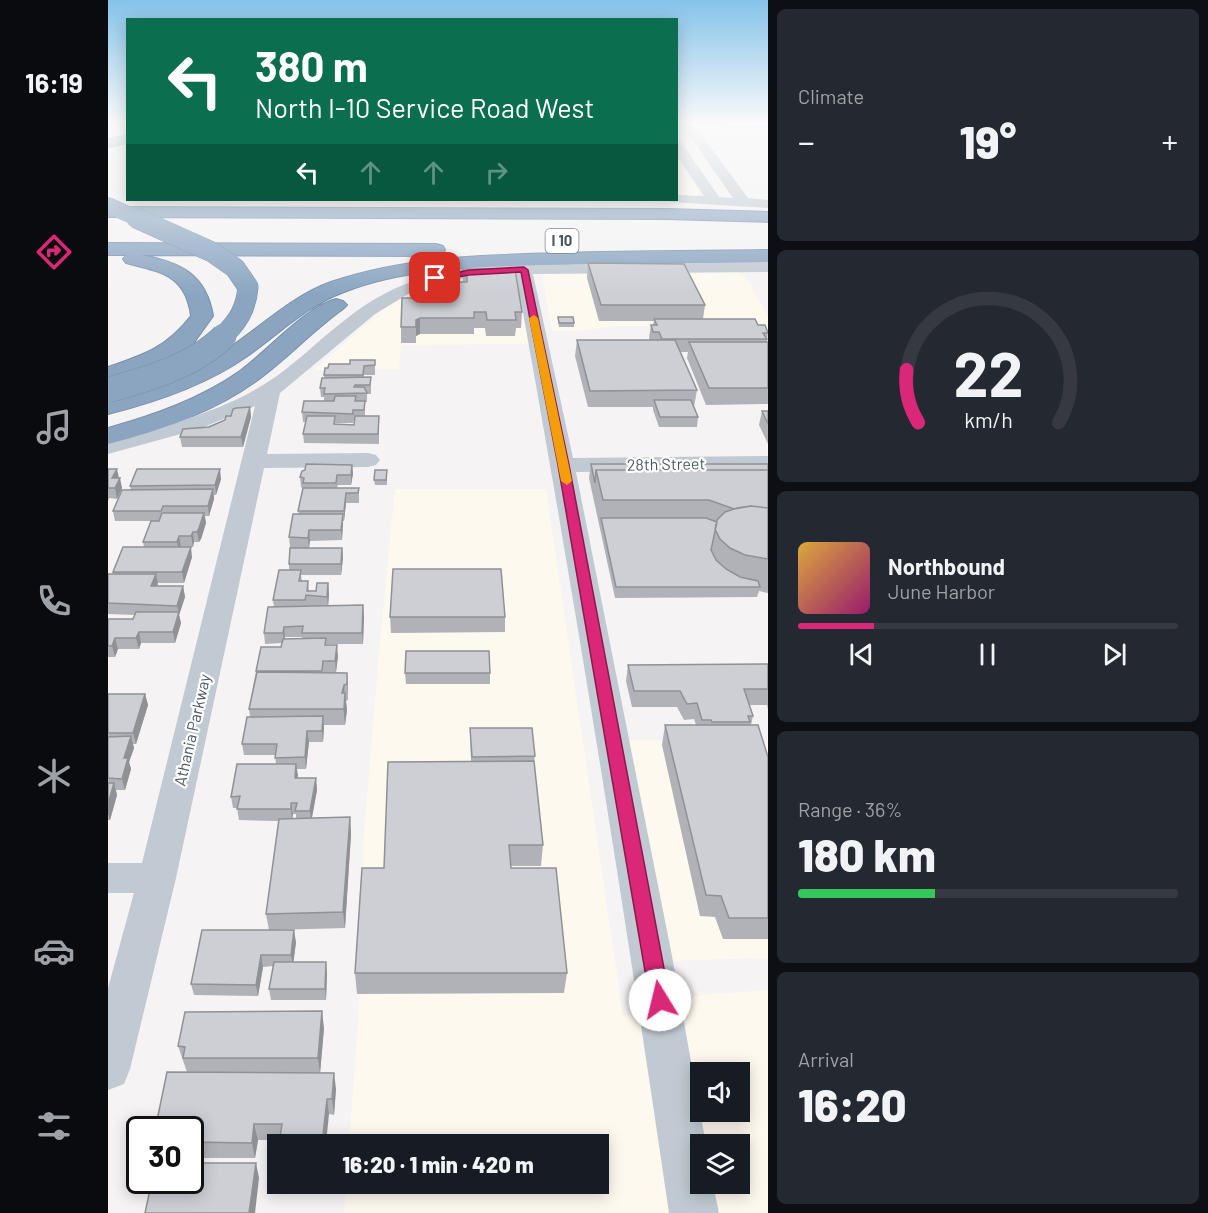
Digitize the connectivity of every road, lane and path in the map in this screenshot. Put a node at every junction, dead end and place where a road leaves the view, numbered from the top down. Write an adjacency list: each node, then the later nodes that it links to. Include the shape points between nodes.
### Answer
1 (702, 182): 6 (street)
2 (727, 182): 7 (street)
3 (678, 199): 6 (street)
4 (216, 201): 10 (highway)
5 (431, 201): 11 (highway, via 484,208)
6 (715, 202): 7 (street)
7 (744, 203): 8 (street)
8 (768, 204)
9 (108, 205): 27 (highway, bridge, via 212,252 235,268 248,287 245,308 230,331 200,353 160,374)
10 (108, 211): 11 (highway)
11 (616, 214): 12 (highway)
12 (768, 217)
13 (108, 220): 14 (highway, I 10)
14 (768, 223)
15 (108, 240): 16 (highway)
16 (449, 240)
17 (566, 241): 18 (highway, I 10)
18 (768, 241)
19 (108, 249): 20 (highway)
20 (768, 251)
21 (108, 255): 26 (highway, via 148,261 176,272 195,286 202,316 185,339 150,361)
22 (765, 263): 23 (highway, via 590,258); 24 (street); 25 (street)
23 (453, 264): 29 (highway, via 338,287 300,305 236,354 185,380); 30 (highway, via 360,291 333,306 222,394 189,410)
24 (524, 270): 28 (street, via 452,274 405,288 381,301); 35 (street)
25 (768, 284)
26 (108, 375)
27 (108, 390)
28 (270, 390): 31 (street, via 174,429); 33 (street, Athania Parkway)
29 (108, 406)
30 (108, 436)
31 (108, 447)
32 (368, 460): 33 (street)
33 (254, 461): 37 (street, Athania Parkway)
34 (768, 462): 35 (street, 28th Street)
35 (564, 465): 39 (street)
36 (108, 878): 37 (street)
37 (157, 878): 38 (street, Athania Parkway)
38 (108, 1069)
39 (694, 1213)

